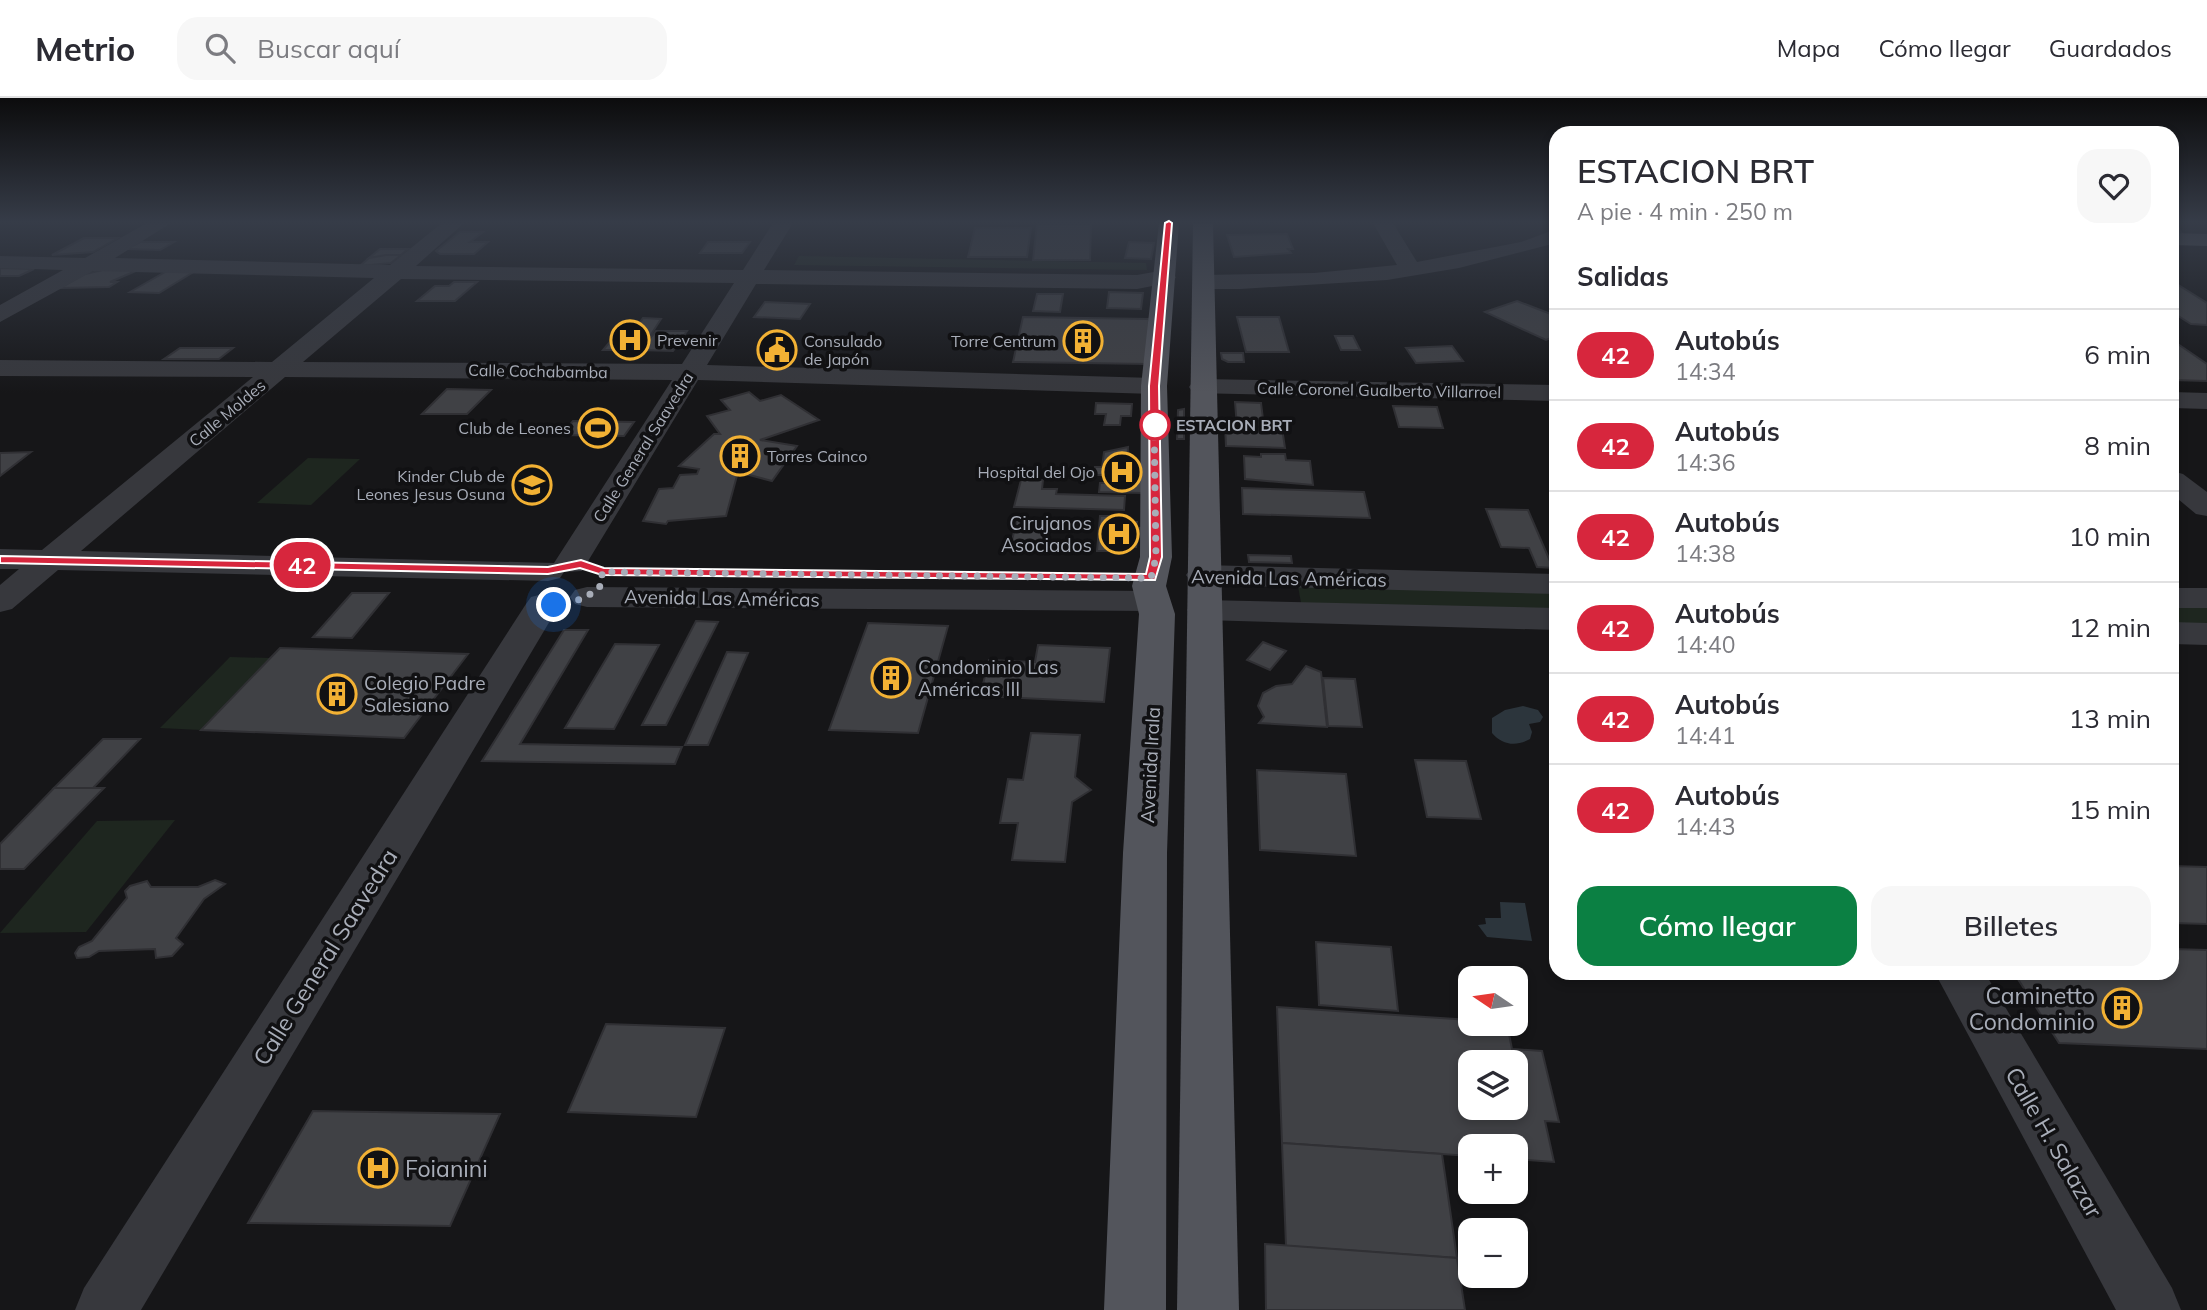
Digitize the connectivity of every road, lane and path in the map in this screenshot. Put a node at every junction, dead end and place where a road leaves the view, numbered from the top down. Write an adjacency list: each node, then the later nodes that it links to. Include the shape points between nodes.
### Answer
1 (63, 280): 9 (street)
2 (388, 280): 11 (street, Calle Moldes)
3 (747, 280): 13 (street, Calle General Saavedra)
4 (948, 280): 5 (street)
5 (1155, 280)
6 (1166, 280): 14 (main road, Avenida Irala)
7 (1323, 280): 8 (street)
8 (1205, 282): 15 (main road)
9 (0, 315)
10 (0, 368): 11 (street, Calle Cochabamba)
11 (281, 368): 13 (street, Calle Cochabamba); 23 (street, Calle Moldes)
12 (1549, 370): 16 (street)
13 (688, 372): 14 (street, Calle Cochabamba); 25 (street, Calle General Saavedra)
14 (1154, 386): 15 (main road, Calle Cochabamba); 27 (main road, Avenida Irala, via 1156,557)
15 (1202, 387): 16 (street, Calle Coronel Gualberto Villarroel); 28 (main road)
16 (1480, 391): 17 (street, Calle Coronel Gualberto Villarroel)
17 (1549, 393)
18 (2179, 400): 19 (street)
19 (2207, 401)
20 (2179, 486): 21 (street)
21 (2207, 508)
22 (0, 559): 23 (street, Avenida Las Américas)
23 (50, 559): 25 (street, Avenida Las Américas); 31 (street, Calle Moldes)
24 (1295, 576): 26 (street, Avenida Las Américas); 28 (street, Avenida Las Américas); 32 (street, via 1279,584 1276,597)
25 (570, 582): 27 (street, Avenida Las Américas); 37 (street, Calle General Saavedra)
26 (1549, 584)
27 (1151, 589): 28 (main road, Avenida Las Américas); 38 (main road, Avenida Irala, via 1157,614 1145,853)
28 (1203, 593): 32 (street, Avenida Las Américas); 39 (main road)
29 (2179, 598): 30 (street)
30 (2207, 598)
31 (0, 602)
32 (1299, 613): 33 (street, Avenida Las Américas)
33 (1549, 619)
34 (2179, 633): 35 (street)
35 (2207, 634)
36 (1963, 980): 40 (street, Calle H. Salazar)
37 (106, 1310)
38 (1135, 1310)
39 (1208, 1310)
40 (2150, 1310)

